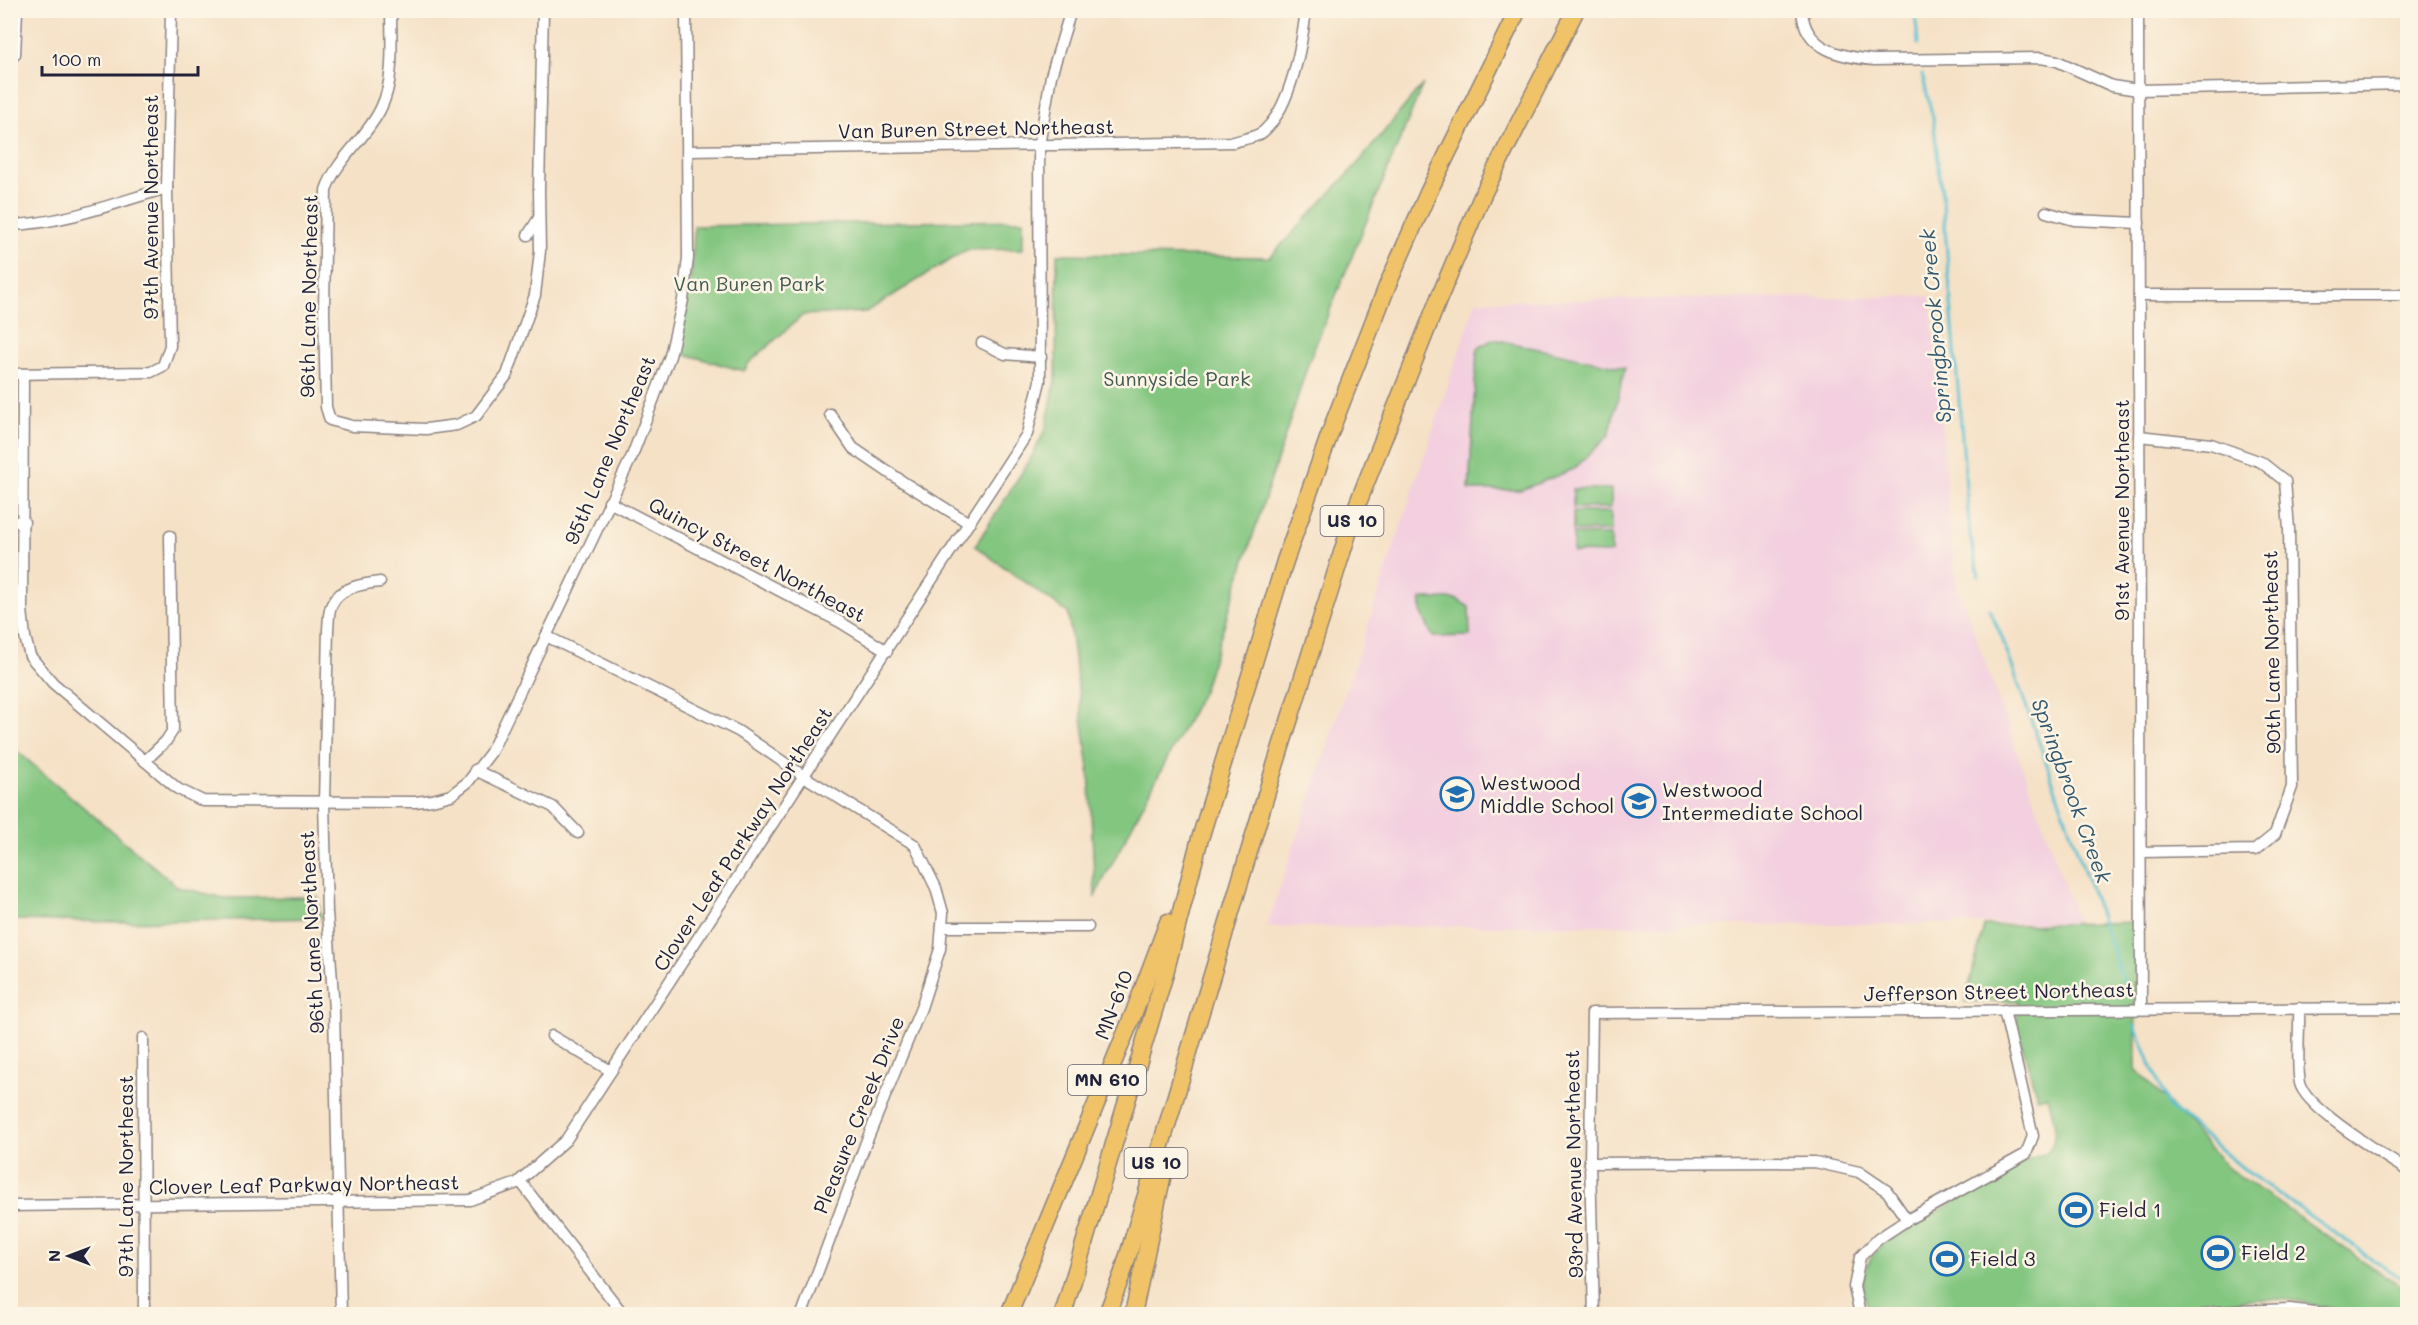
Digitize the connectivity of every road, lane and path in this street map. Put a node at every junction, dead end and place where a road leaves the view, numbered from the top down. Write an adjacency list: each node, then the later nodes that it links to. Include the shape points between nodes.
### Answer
1 (17, 10): 12 (street, via 15,54)
2 (171, 10): 17 (street, 97th Avenue Northeast)
3 (391, 10): 19 (street, 96th Lane Northeast, via 387,90 381,109 331,175 326,189 324,311 326,407 330,420 352,426 426,429 457,425 476,416 507,375 535,295)
4 (543, 10): 19 (street)
5 (686, 10): 16 (street, 95th Lane Northeast)
6 (1071, 10): 15 (street, Clover Leaf Parkway Northeast, via 1051,76)
7 (1306, 10): 15 (street, Van Buren Street Northeast, via 1301,51 1275,118 1264,132 1222,143)
8 (1518, 10): 44 (highway, US 10, via 1428,193 1334,422 1285,561)
9 (1576, 10): 55 (highway, US 10, via 1483,194 1356,508)
10 (1802, 10): 14 (street, via 1809,36 1828,52 1849,58 2041,58 2112,86)
11 (2138, 10): 14 (street, 91st Avenue Northeast)
12 (10, 60)
13 (2408, 84): 14 (street)
14 (2138, 90): 20 (street, 91st Avenue Northeast)
15 (1040, 146): 16 (street, Van Buren Street Northeast); 26 (street, Clover Leaf Parkway Northeast)
16 (688, 151): 31 (street, 95th Lane Northeast, via 688,258 683,300 670,356 632,456)
17 (167, 188): 21 (street, via 69,216); 28 (street, 97th Avenue Northeast, via 170,346 163,366 151,372)
18 (2046, 212): 20 (street, via 2074,220)
19 (539, 218): 22 (street)
20 (2139, 223): 23 (street, 91st Avenue Northeast)
21 (10, 225)
22 (528, 235)
23 (2139, 295): 24 (street); 30 (street, 91st Avenue Northeast)
24 (2408, 295)
25 (982, 343): 26 (street, via 1005,354)
26 (1041, 357): 34 (street, Clover Leaf Parkway Northeast, via 1038,398 1027,434)
27 (10, 374): 28 (street)
28 (23, 374): 33 (street)
29 (830, 414): 34 (street, via 853,448)
30 (2139, 436): 45 (street, 91st Avenue Northeast); 45 (street, 90th Lane Northeast, via 2211,444 2262,462 2285,481 2292,787 2275,834 2254,850)
31 (609, 502): 37 (street, 95th Lane Northeast); 38 (street, Quincy Street Northeast, via 840,622)
32 (10, 522): 33 (street)
33 (24, 522): 39 (street, 95th Lane Northeast, via 22,610 30,656 53,683)
34 (969, 523): 38 (street, Clover Leaf Parkway Northeast)
35 (170, 536): 39 (street, via 173,730)
36 (380, 582): 42 (street, 96th Lane Northeast, via 339,594 330,605)
37 (546, 636): 40 (street, 95th Lane Northeast, via 491,752); 41 (street, Pleasure Creek Drive, via 738,731)
38 (887, 651): 41 (street, Clover Leaf Parkway Northeast)
39 (145, 761): 42 (street, 95th Lane Northeast, via 177,789 203,801)
40 (475, 770): 42 (street, 95th Lane Northeast, via 468,782 451,795 432,800); 43 (street, via 553,807)
41 (805, 777): 46 (street, Pleasure Creek Drive, via 915,844 936,888 943,913); 56 (street, Clover Leaf Parkway Northeast)
42 (324, 802): 60 (street, 96th Lane Northeast)
43 (578, 833)
44 (1199, 842): 69 (highway, MN-610 / MN 610, via 1133,1015); 70 (highway, US 10, via 1164,977)
45 (2140, 852): 48 (street, 91st Avenue Northeast)
46 (942, 927): 47 (street); 68 (street, Pleasure Creek Drive, via 940,949 921,1008 857,1164)
47 (1088, 927)
48 (2140, 1008): 49 (street, Jefferson Street Northeast); 51 (street, Jefferson Street Northeast)
49 (2299, 1008): 50 (street, Jefferson Street Northeast); 58 (street, via 2300,1085 2338,1124)
50 (2408, 1008)
51 (2004, 1010): 52 (street, Jefferson Street Northeast); 63 (street, via 2033,1136 2026,1154)
52 (1592, 1012): 57 (street, 93rd Avenue Northeast)
53 (552, 1036): 56 (street)
54 (143, 1038): 62 (street, 97th Lane Northeast)
55 (1188, 1054): 64 (highway, US 10); 73 (highway)
56 (611, 1071): 59 (street, Clover Leaf Parkway Northeast, via 566,1140)
57 (1590, 1163): 63 (street, via 1815,1162 1859,1172 1887,1191); 74 (street, 93rd Avenue Northeast)
58 (2408, 1171)
59 (520, 1181): 60 (street, Clover Leaf Parkway Northeast, via 470,1200); 67 (street)
60 (339, 1202): 62 (street, Clover Leaf Parkway Northeast); 66 (street, 96th Lane Northeast)
61 (10, 1206): 62 (street, Clover Leaf Parkway Northeast)
62 (144, 1206): 65 (street, 97th Lane Northeast)
63 (1907, 1220): 75 (street, via 1878,1239 1860,1257 1854,1287)
64 (1123, 1272): 71 (highway, US 10); 72 (highway)
65 (144, 1314)
66 (341, 1314)
67 (623, 1314)
68 (802, 1314)
69 (1009, 1314)
70 (1063, 1314)
71 (1107, 1314)
72 (1114, 1314)
73 (1133, 1314)
74 (1594, 1314)
75 (1860, 1314)
76 (2205, 1314): 77 (street, via 2290,1309)
77 (2330, 1314)

